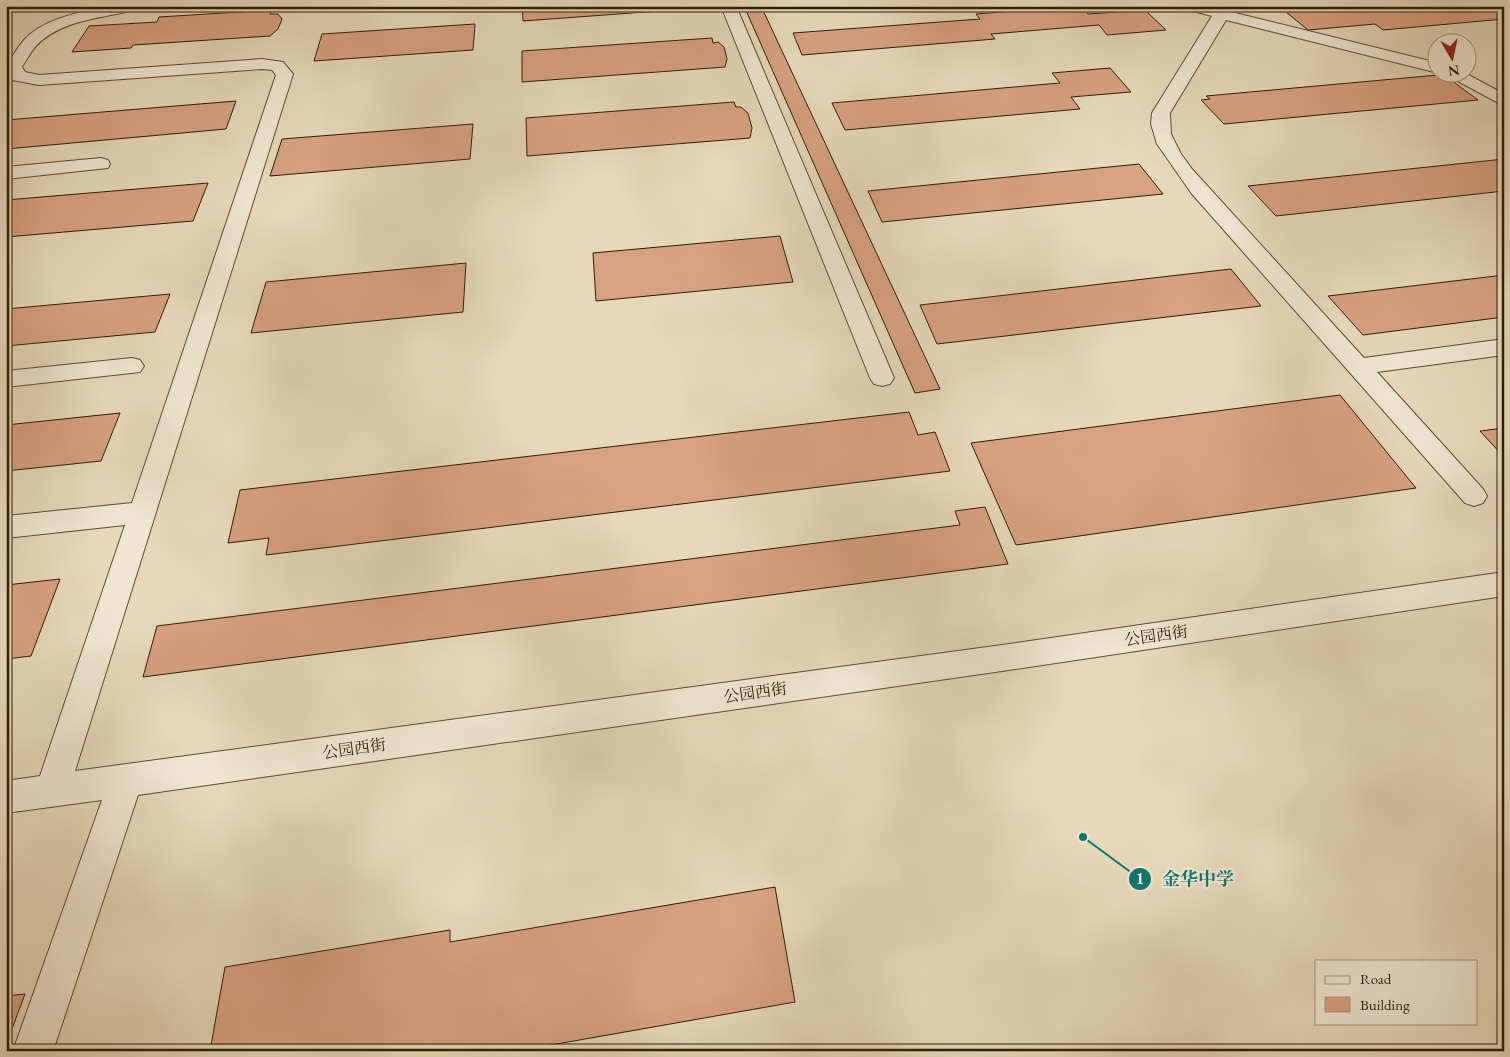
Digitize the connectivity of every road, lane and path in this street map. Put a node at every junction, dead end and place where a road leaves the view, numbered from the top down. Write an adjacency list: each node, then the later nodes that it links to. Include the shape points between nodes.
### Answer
1 (134, 6): 16 (street, via 47,30 31,42 14,66 18,76 39,80 262,64 277,66 285,74)
2 (728, 6): 13 (street)
3 (1190, 6): 4 (street)
4 (1225, 10): 5 (street); 12 (street, via 1161,113 1159,122 1163,139 1198,190)
5 (1428, 65)
6 (1468, 82): 7 (street)
7 (1504, 101)
8 (101, 164): 9 (street)
9 (6, 173)
10 (1504, 347): 12 (street)
11 (132, 366): 14 (street)
12 (1358, 367): 15 (street)
13 (882, 378)
14 (6, 379)
15 (1474, 496)
16 (143, 512): 17 (street); 20 (street)
17 (6, 527)
18 (1504, 584): 19 (street, 公园西街)
19 (126, 780): 20 (street, 公园西街); 22 (street)
20 (52, 790): 21 (street, 公园西街)
21 (6, 797)
22 (33, 1051)

